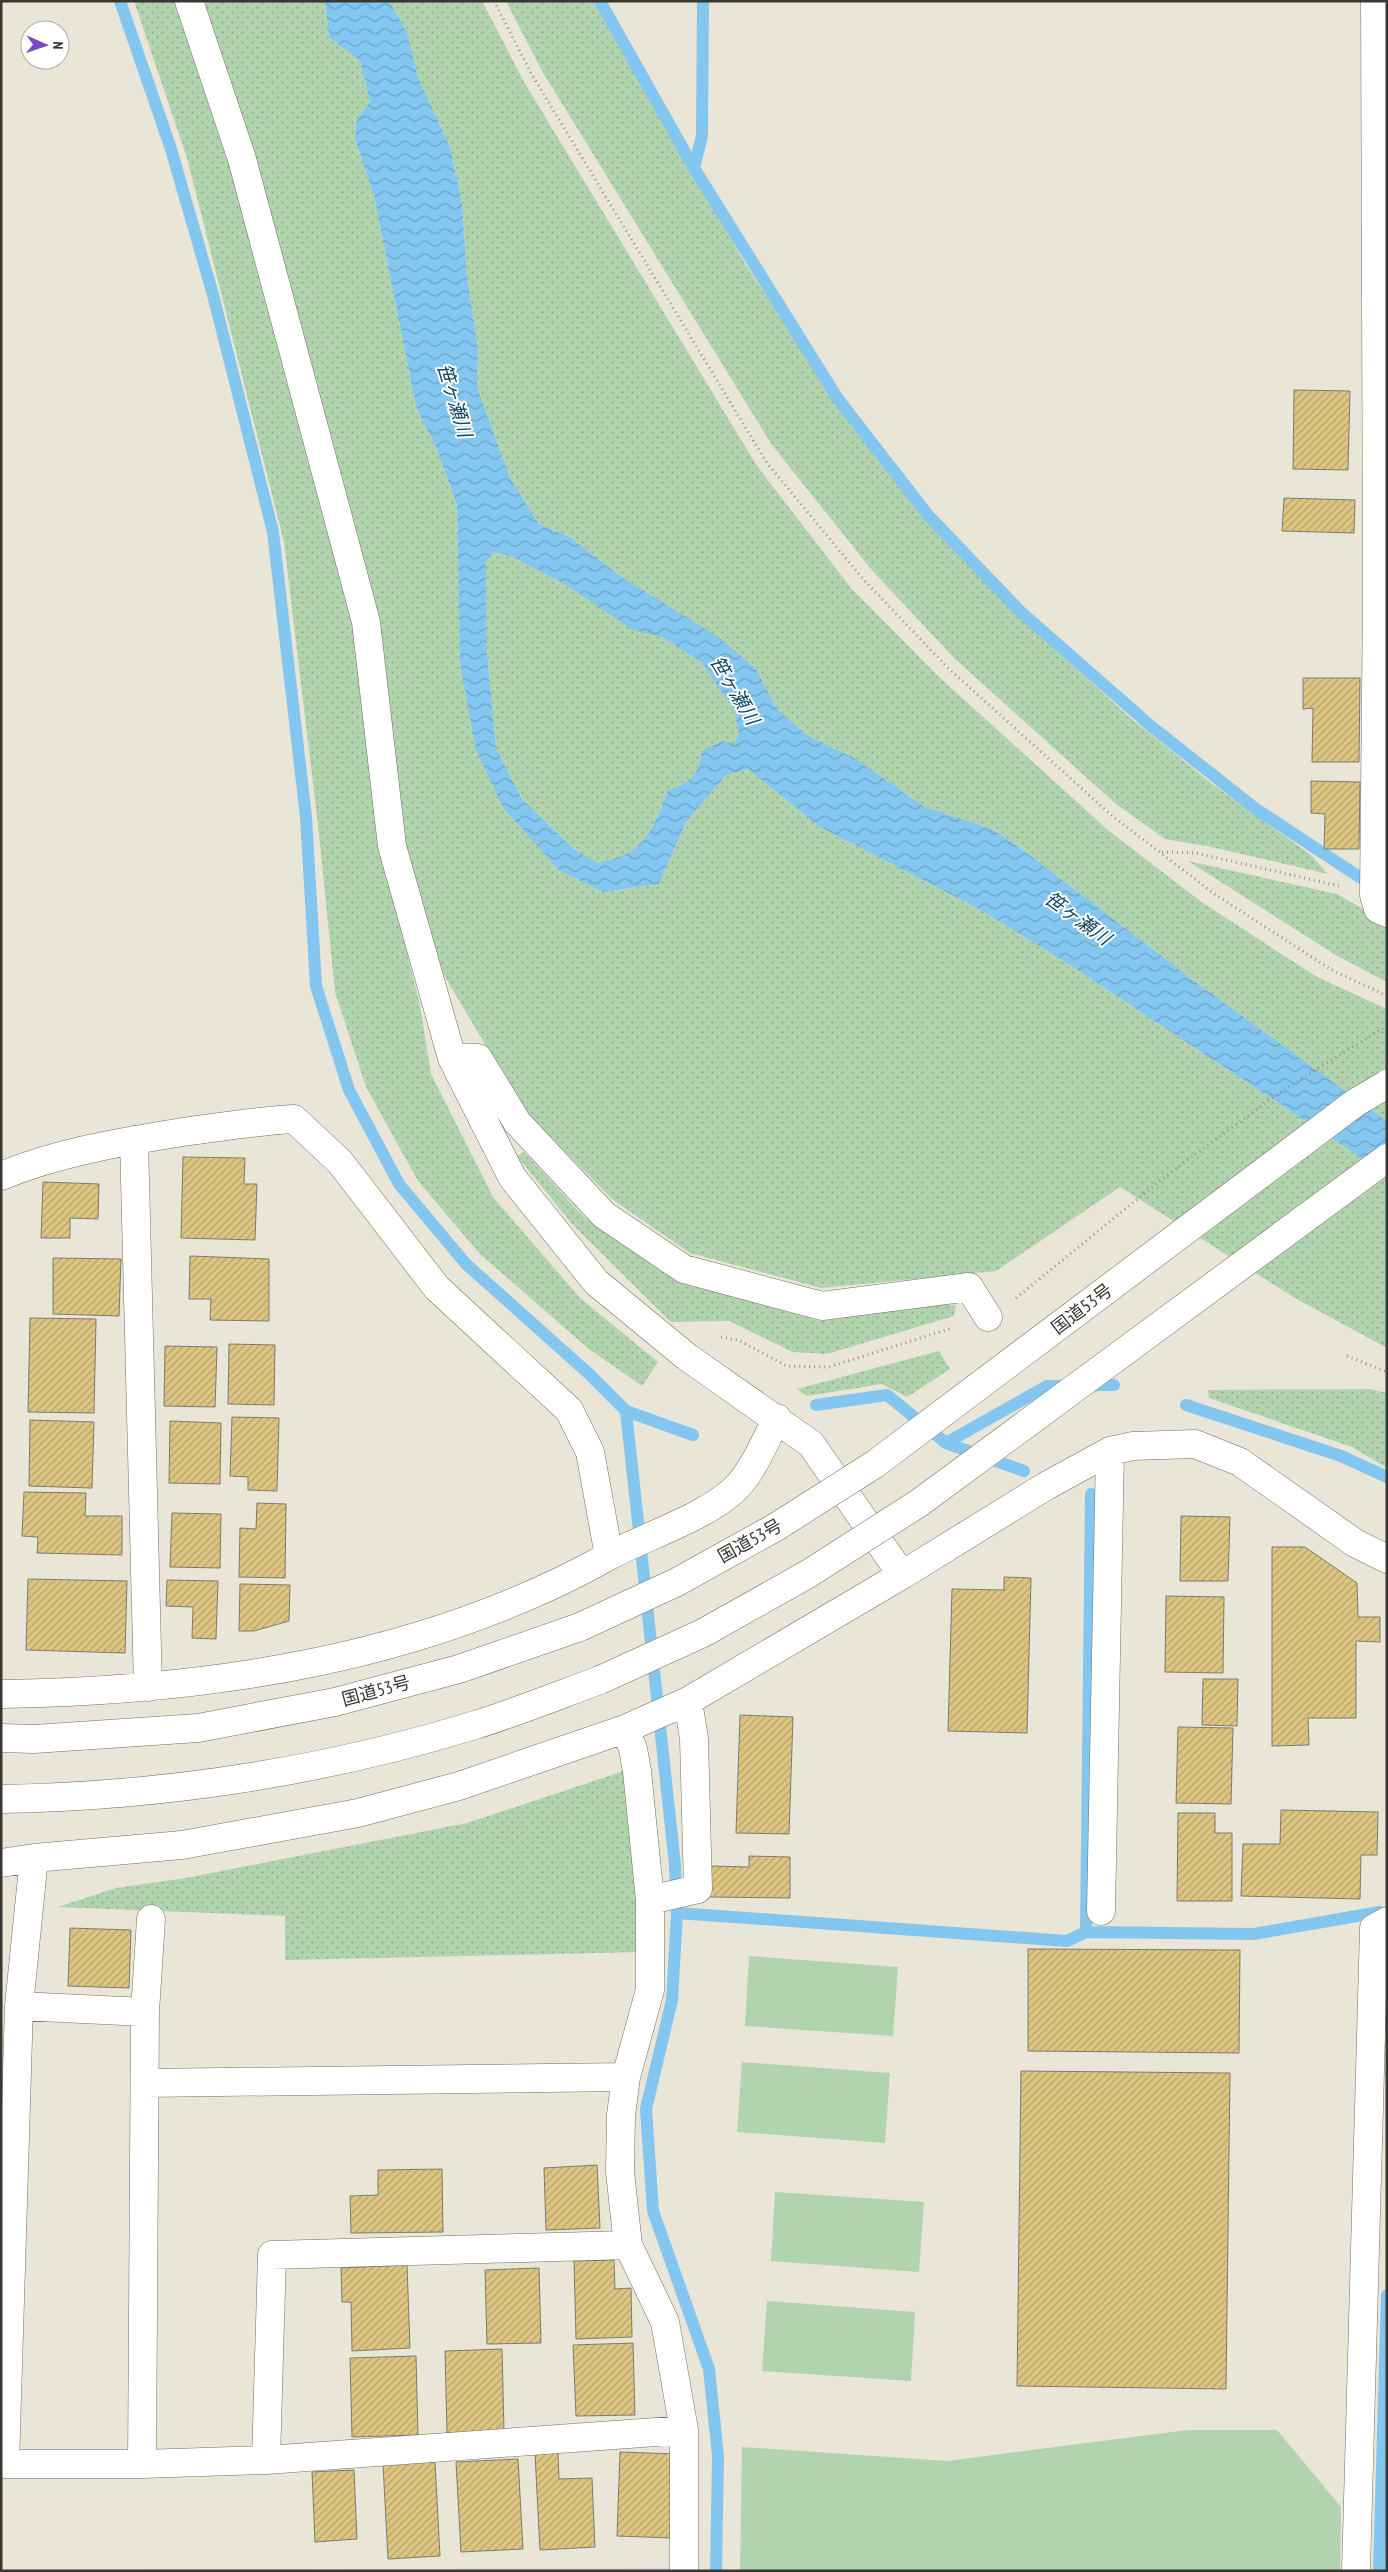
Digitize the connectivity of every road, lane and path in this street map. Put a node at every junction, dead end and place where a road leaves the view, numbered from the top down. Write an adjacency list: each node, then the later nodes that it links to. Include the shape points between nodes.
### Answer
1 (189, 1): 9 (main road, via 242,159 366,622 392,846)
2 (494, 1): 5 (path, via 532,76 767,463 863,579 947,667 1110,814)
3 (1375, 1): 4 (main road)
4 (1382, 596): 6 (main road)
5 (1160, 852): 6 (path, via 1196,853); 7 (path, via 1213,893 1330,969)
6 (1380, 904)
7 (1387, 996)
8 (1387, 1026): 14 (path, via 1286,1088 1167,1175)
9 (452, 1058): 15 (main road, via 478,1058 517,1122 604,1215 684,1269 822,1306 969,1287); 18 (main road, via 512,1178 596,1282 687,1356)
10 (1387, 1084): 27 (main road, 国道53号, bridge, via 1355,1103 875,1464 677,1582 580,1627 459,1669 335,1702 198,1728)
11 (134, 1140): 13 (main road, via 39,1160); 20 (main road, via 264,1120 294,1119 340,1162 437,1288 569,1410 590,1452); 23 (main road)
12 (1387, 1158): 28 (main road, bridge, via 919,1502 808,1574 703,1634 600,1680 475,1724 358,1755 203,1784 115,1794)
13 (1, 1176)
14 (1087, 1240)
15 (988, 1317)
16 (1347, 1356): 17 (path)
17 (1387, 1372)
18 (778, 1418): 20 (main road, via 752,1466 734,1489 695,1515); 22 (main road, via 811,1444)
19 (1110, 1451): 21 (main road, via 1133,1446 1195,1444 1240,1462 1355,1543); 22 (main road, via 1046,1486); 32 (main road)
20 (616, 1553): 23 (main road, via 537,1594 418,1637 352,1654)
21 (1387, 1560)
22 (902, 1575): 25 (main road)
23 (148, 1688): 24 (main road)
24 (1, 1694)
25 (680, 1704): 26 (main road); 31 (main road, via 694,1739 698,1889)
26 (632, 1725): 29 (main road, via 459,1786 358,1813 182,1845); 31 (main road)
27 (1, 1738)
28 (1, 1799)
29 (34, 1858): 30 (main road); 35 (main road)
30 (1, 1864)
31 (653, 1899): 37 (main road, via 650,1990)
32 (1101, 1911)
33 (152, 1920): 36 (main road)
34 (1387, 1921): 44 (main road, via 1374,1928)
35 (19, 2006): 36 (main road); 42 (main road, via 4,2464)
36 (145, 2012): 38 (main road)
37 (626, 2077): 38 (main road); 39 (main road, via 621,2115 620,2172)
38 (145, 2083): 42 (main road)
39 (628, 2245): 40 (main road, via 665,2322); 41 (main road, via 272,2254)
40 (684, 2430): 41 (main road); 43 (main road)
41 (266, 2460): 42 (main road)
42 (142, 2464)
43 (684, 2571)
44 (1356, 2571)

